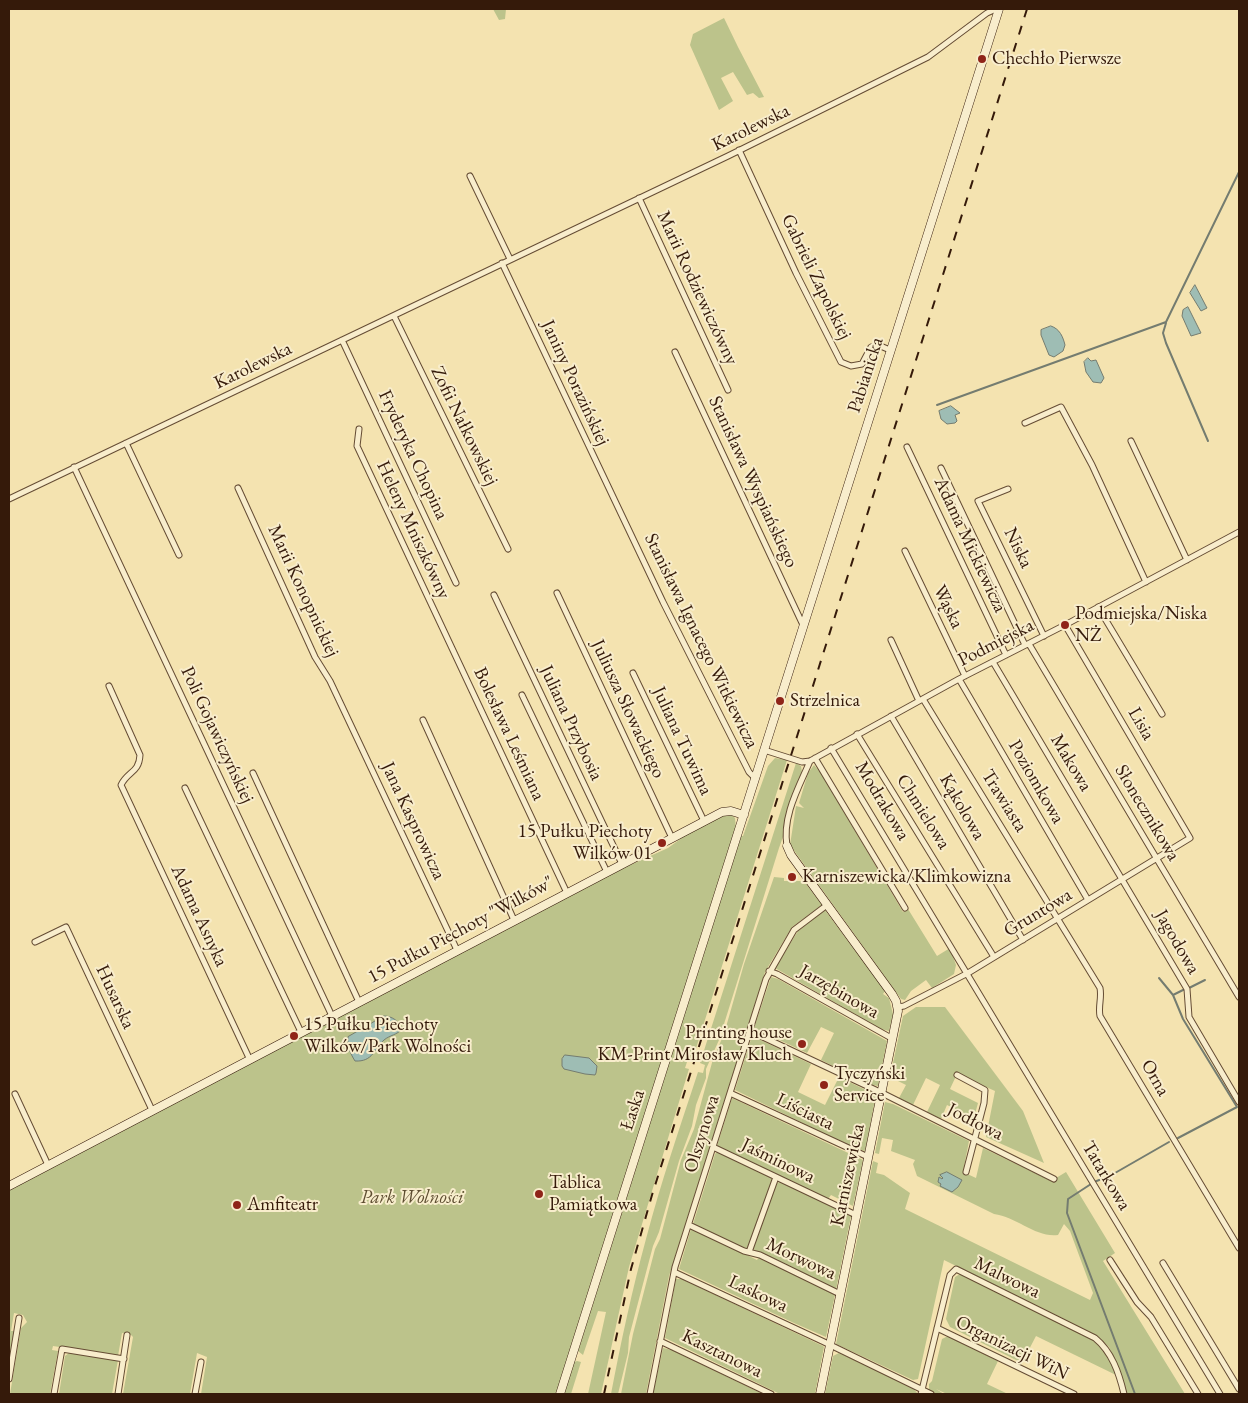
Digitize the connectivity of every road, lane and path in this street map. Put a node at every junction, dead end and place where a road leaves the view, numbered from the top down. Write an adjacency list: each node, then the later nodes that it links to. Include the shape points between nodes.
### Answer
1 (997, 9): 2 (street, Karolewska, via 987,12 928,57); 9 (main road, Pabianicka)
2 (739, 150): 4 (street, Karolewska); 9 (street, Gabrieli Zapolskiej, via 841,362 851,366 862,364 871,347 878,345)
3 (470, 176): 5 (street)
4 (639, 198): 5 (street, Karolewska); 11 (street, Marii Rodziewiczówny)
5 (510, 260): 6 (street, Karolewska)
6 (502, 263): 7 (street, Karolewska); 22 (street, Janiny Porazińskiej)
7 (394, 316): 8 (street, Karolewska); 24 (street, Zofii Nałkowskiej)
8 (342, 340): 15 (street, Karolewska); 29 (street, Fryderyka Chopina)
9 (890, 350): 33 (main road, Pabianicka)
10 (675, 352): 33 (street, Stanisława Wyspiańskiego)
11 (728, 390)
12 (1025, 423): 28 (street, via 1061,407 1092,465)
13 (359, 429): 37 (street, Heleny Mniszkówny, via 357,446)
14 (1131, 440): 27 (street)
15 (126, 443): 17 (street, Karolewska); 26 (street)
16 (907, 448): 39 (street, Adama Mickiewicza)
17 (74, 467): 21 (street, Karolewska); 82 (street, Poli Gojawiczyńskiej)
18 (941, 468): 38 (street, Słonecznikowa)
19 (238, 488): 47 (street, Marii Konopnickiej, via 315,657)
20 (1008, 489): 35 (street, Niska, via 978,501)
21 (9, 499)
22 (623, 514): 56 (street, Stanisława Ignacego Witkiewicza, via 663,602 739,753)
23 (1239, 532): 27 (street, Podmiejska)
24 (508, 549)
25 (905, 551): 42 (street, Wąska)
26 (178, 555)
27 (1186, 560): 28 (street, Podmiejska)
28 (1146, 582): 32 (street, Podmiejska)
29 (456, 583)
30 (557, 594): 60 (street, Juliusza Słowackiego)
31 (494, 595): 64 (street, Juliana Przybosia)
32 (1098, 607): 34 (street, Podmiejska); 48 (street)
33 (803, 625): 53 (main road, Pabianicka)
34 (1065, 625): 35 (street, Podmiejska); 61 (street, Lisia)
35 (1044, 636): 38 (street, Podmiejska)
36 (891, 640): 46 (street, Trawiasta)
37 (449, 643): 67 (street, Bolesława Leśmiana)
38 (1027, 644): 39 (street, Podmiejska); 63 (street, Słonecznikowa)
39 (1006, 655): 40 (street, Podmiejska)
40 (993, 662): 42 (street, Podmiejska); 66 (street, Makowa)
41 (634, 673): 59 (street, Juliana Tuwima)
42 (965, 676): 43 (street, Podmiejska)
43 (959, 679): 46 (street, Podmiejska); 68 (street, Poziomkowa)
44 (109, 686): 86 (street, Adama Asnyka, via 140,755 137,769 124,779 122,785)
45 (522, 695): 65 (street)
46 (921, 700): 49 (street, Podmiejska); 71 (street, Trawiasta)
47 (341, 705): 75 (street, Jana Kasprowicza)
48 (1162, 714)
49 (891, 716): 51 (street, Podmiejska); 73 (street, Kąkolowa)
50 (423, 720): 72 (street)
51 (858, 734): 52 (street, Podmiejska); 76 (street, Chmielowa)
52 (831, 748): 54 (street, Podmiejska); 78 (street, Modrakowa)
53 (764, 750): 54 (street, via 802,762); 56 (main road, Łaska)
54 (812, 759): 62 (street, via 792,805); 70 (street)
55 (253, 773): 80 (street)
56 (755, 778): 58 (main road, Łaska)
57 (185, 788): 84 (street)
58 (744, 815): 59 (main road, 15 Pułku Piechoty "Wilków", via 726,810); 122 (main road, Łaska)
59 (704, 822): 60 (main road, 15 Pułku Piechoty "Wilków")
60 (672, 838): 64 (main road, 15 Pułku Piechoty "Wilków")
61 (1190, 838): 63 (street, Gruntowa)
62 (787, 846): 69 (main road, via 790,855)
63 (1156, 859): 66 (street, Gruntowa); 79 (street, Słonecznikowa)
64 (622, 864): 65 (main road, 15 Pułku Piechoty "Wilków")
65 (607, 872): 67 (main road, 15 Pułku Piechoty "Wilków")
66 (1123, 879): 68 (street, Gruntowa); 91 (street, Jagodowa, via 1187,989 1189,1017)
67 (567, 893): 72 (main road, 15 Pułku Piechoty "Wilków")
68 (1088, 900): 71 (street, Gruntowa)
69 (827, 905): 77 (street, Olszynowa, via 794,930); 81 (main road)
70 (905, 908)
71 (1058, 919): 73 (street, Gruntowa); 103 (street, Orna, via 1100,988 1100,1016)
72 (514, 920): 75 (main road, 15 Pułku Piechoty "Wilków")
73 (1023, 940): 76 (street, Gruntowa)
74 (35, 942): 92 (street, Husarska, via 66,927)
75 (457, 950): 80 (main road, 15 Pułku Piechoty "Wilków")
76 (994, 957): 78 (street, Gruntowa)
77 (769, 972): 83 (street, Olszynowa); 85 (street, Jarzębinowa)
78 (968, 973): 81 (street, Gruntowa); 130 (street, Tatarkowa)
79 (1239, 997)
80 (359, 1002): 82 (main road, 15 Pułku Piechoty "Wilków")
81 (898, 1007): 85 (main road, Karniszewicka)
82 (332, 1016): 84 (main road, 15 Pułku Piechoty "Wilków")
83 (750, 1031): 88 (street, Olszynowa); 89 (street, Jodłowa)
84 (301, 1032): 86 (main road, 15 Pułku Piechoty "Wilków")
85 (893, 1039): 89 (main road, Karniszewicka)
86 (250, 1060): 92 (main road, 15 Pułku Piechoty "Wilków")
87 (956, 1075): 93 (street, via 985,1090)
88 (730, 1093): 94 (street, Olszynowa); 95 (street, Liściasta)
89 (882, 1093): 93 (street, Jodłowa); 95 (main road, Karniszewicka)
90 (15, 1094): 96 (street)
91 (1239, 1102)
92 (152, 1110): 96 (main road, 15 Pułku Piechoty "Wilków")
93 (975, 1140): 97 (street); 99 (street, Jodłowa)
94 (713, 1147): 98 (street, Jaśminowa); 102 (street, Olszynowa)
95 (868, 1157): 101 (main road, Karniszewicka)
96 (48, 1165): 100 (main road, 15 Pułku Piechoty "Wilków")
97 (966, 1172)
98 (776, 1177): 101 (street, Jaśminowa); 104 (street, Morwowa)
99 (1054, 1179)
100 (9, 1186)
101 (856, 1215): 108 (main road, Karniszewicka)
102 (688, 1225): 104 (street, Morwowa); 107 (street, Olszynowa)
103 (1239, 1248)
104 (749, 1252): 108 (street, Morwowa)
105 (1110, 1260): 129 (street, via 1136,1302 1151,1317)
106 (1163, 1263): 117 (street)
107 (674, 1272): 112 (street, Olszynowa); 113 (street, Laskowa)
108 (840, 1294): 113 (main road, Karniszewicka)
109 (19, 1318): 116 (street)
110 (937, 1328): 118 (street, Malwowa); 127 (street, Organizacji WiN); 128 (street, Malwowa, via 950,1275 956,1270 1095,1338 1104,1345)
111 (127, 1335): 114 (street)
112 (660, 1341): 123 (street, Olszynowa); 124 (street, Kasztanowa)
113 (830, 1344): 118 (street, Laskowa); 125 (main road, Karniszewicka)
114 (124, 1359): 119 (street, via 62,1349); 120 (street)
115 (200, 1362): 121 (street)
116 (9, 1379)
117 (1239, 1389)
118 (922, 1392): 126 (street, Laskowa)
119 (54, 1394)
120 (118, 1394)
121 (195, 1394)
122 (560, 1394)
123 (650, 1394)
124 (771, 1394)
125 (820, 1394)
126 (931, 1394)
127 (1074, 1394)
128 (1124, 1394)
129 (1198, 1394)
130 (1220, 1394)

